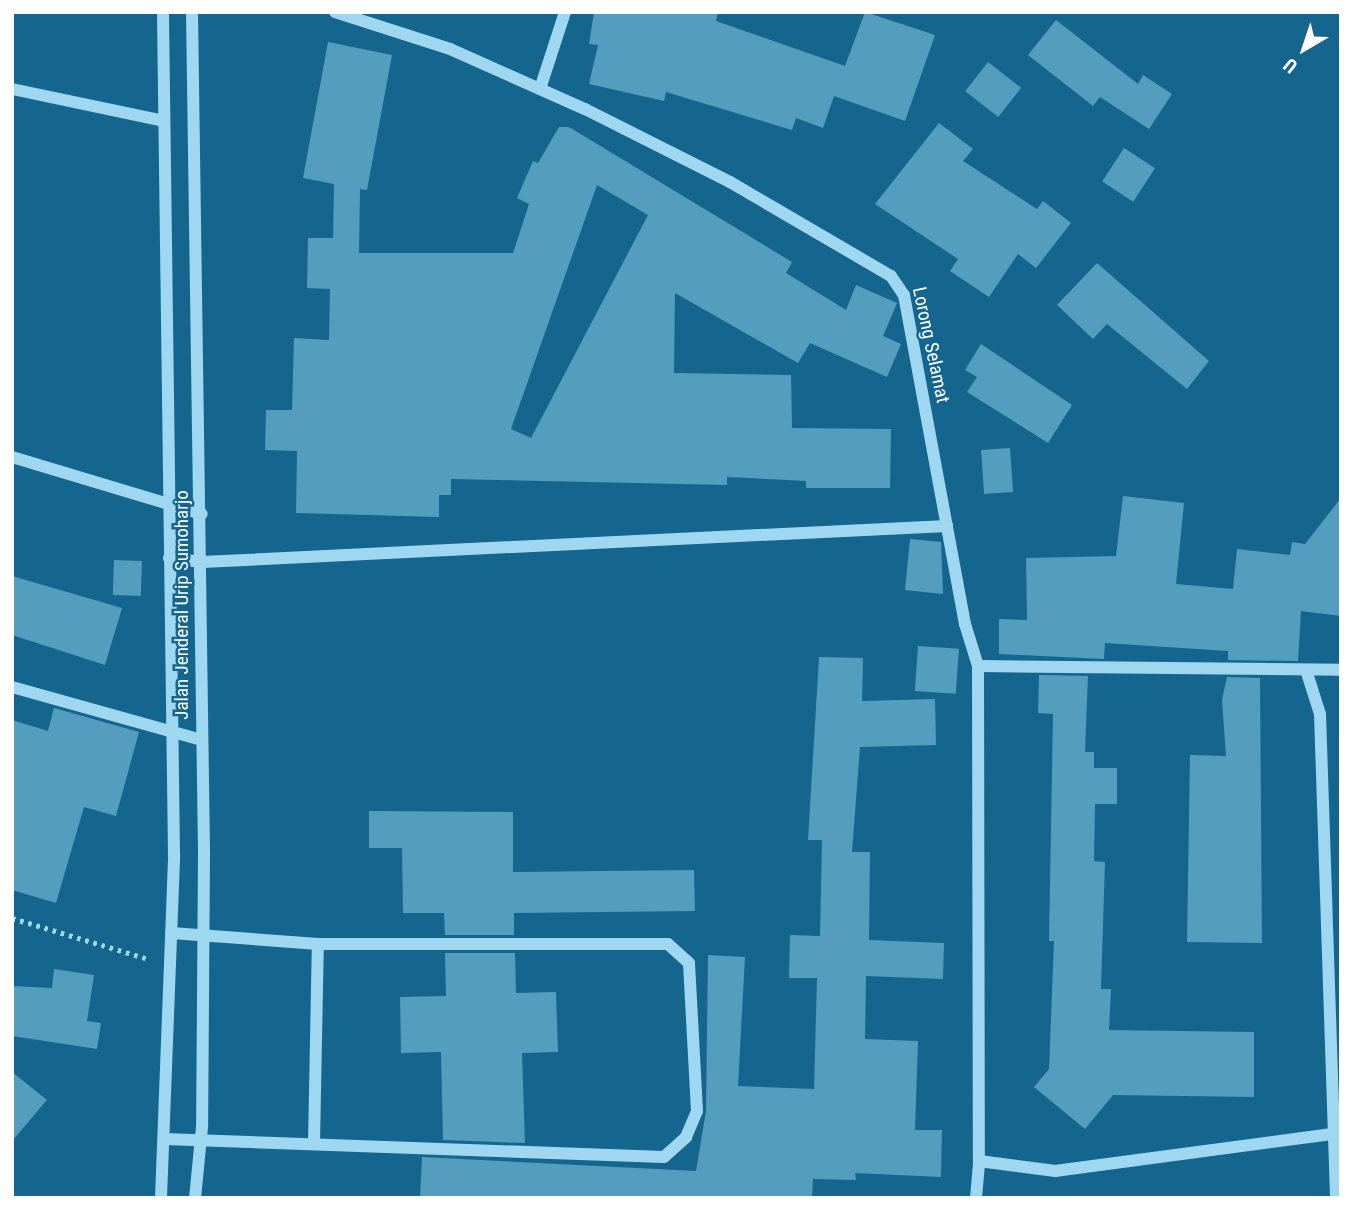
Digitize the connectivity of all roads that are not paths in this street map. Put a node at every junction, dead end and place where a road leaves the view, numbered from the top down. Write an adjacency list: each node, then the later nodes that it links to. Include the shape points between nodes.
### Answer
1 (163, 12): 7 (street, Jalan Jenderal Urip Sumoharjo)
2 (192, 12): 10 (street, Jalan Jenderal Urip Sumoharjo)
3 (335, 12): 6 (street, Lorong Selamat, via 400,30)
4 (565, 12): 6 (street)
5 (12, 89): 7 (street)
6 (540, 89): 11 (street, Lorong Selamat, via 730,182 864,256 900,286)
7 (164, 121): 9 (street, Jalan Jenderal Urip Sumoharjo)
8 (12, 457): 9 (street)
9 (169, 508): 10 (street); 12 (street, Jalan Jenderal Urip Sumoharjo)
10 (202, 514): 13 (street, Jalan Jenderal Urip Sumoharjo)
11 (947, 526): 13 (street); 14 (street, Lorong Selamat)
12 (169, 558): 13 (street); 18 (street, Jalan Jenderal Urip Sumoharjo)
13 (202, 562): 19 (street, Jalan Jenderal Urip Sumoharjo)
14 (978, 666): 16 (street); 27 (street, Lorong Selamat)
15 (1341, 670): 16 (street)
16 (1307, 673): 23 (street, via 1320,714)
17 (12, 687): 18 (street)
18 (171, 735): 19 (street); 20 (street, Jalan Jenderal Urip Sumoharjo)
19 (202, 740): 21 (street, Jalan Jenderal Urip Sumoharjo)
20 (171, 933): 21 (street); 24 (street, Jalan Jenderal Urip Sumoharjo)
21 (204, 939): 22 (street); 25 (street, Jalan Jenderal Urip Sumoharjo)
22 (318, 944): 26 (street); 26 (street, via 668,944 689,963 697,1111 686,1137 664,1157)
23 (1337, 1133): 27 (street, via 1055,1171); 31 (street)
24 (164, 1139): 25 (street); 28 (street, Jalan Jenderal Urip Sumoharjo)
25 (201, 1144): 26 (street); 29 (street, Jalan Jenderal Urip Sumoharjo)
26 (314, 1144)
27 (979, 1161): 30 (street, Lorong Selamat)
28 (161, 1198)
29 (195, 1198)
30 (976, 1198)
31 (1336, 1198)

